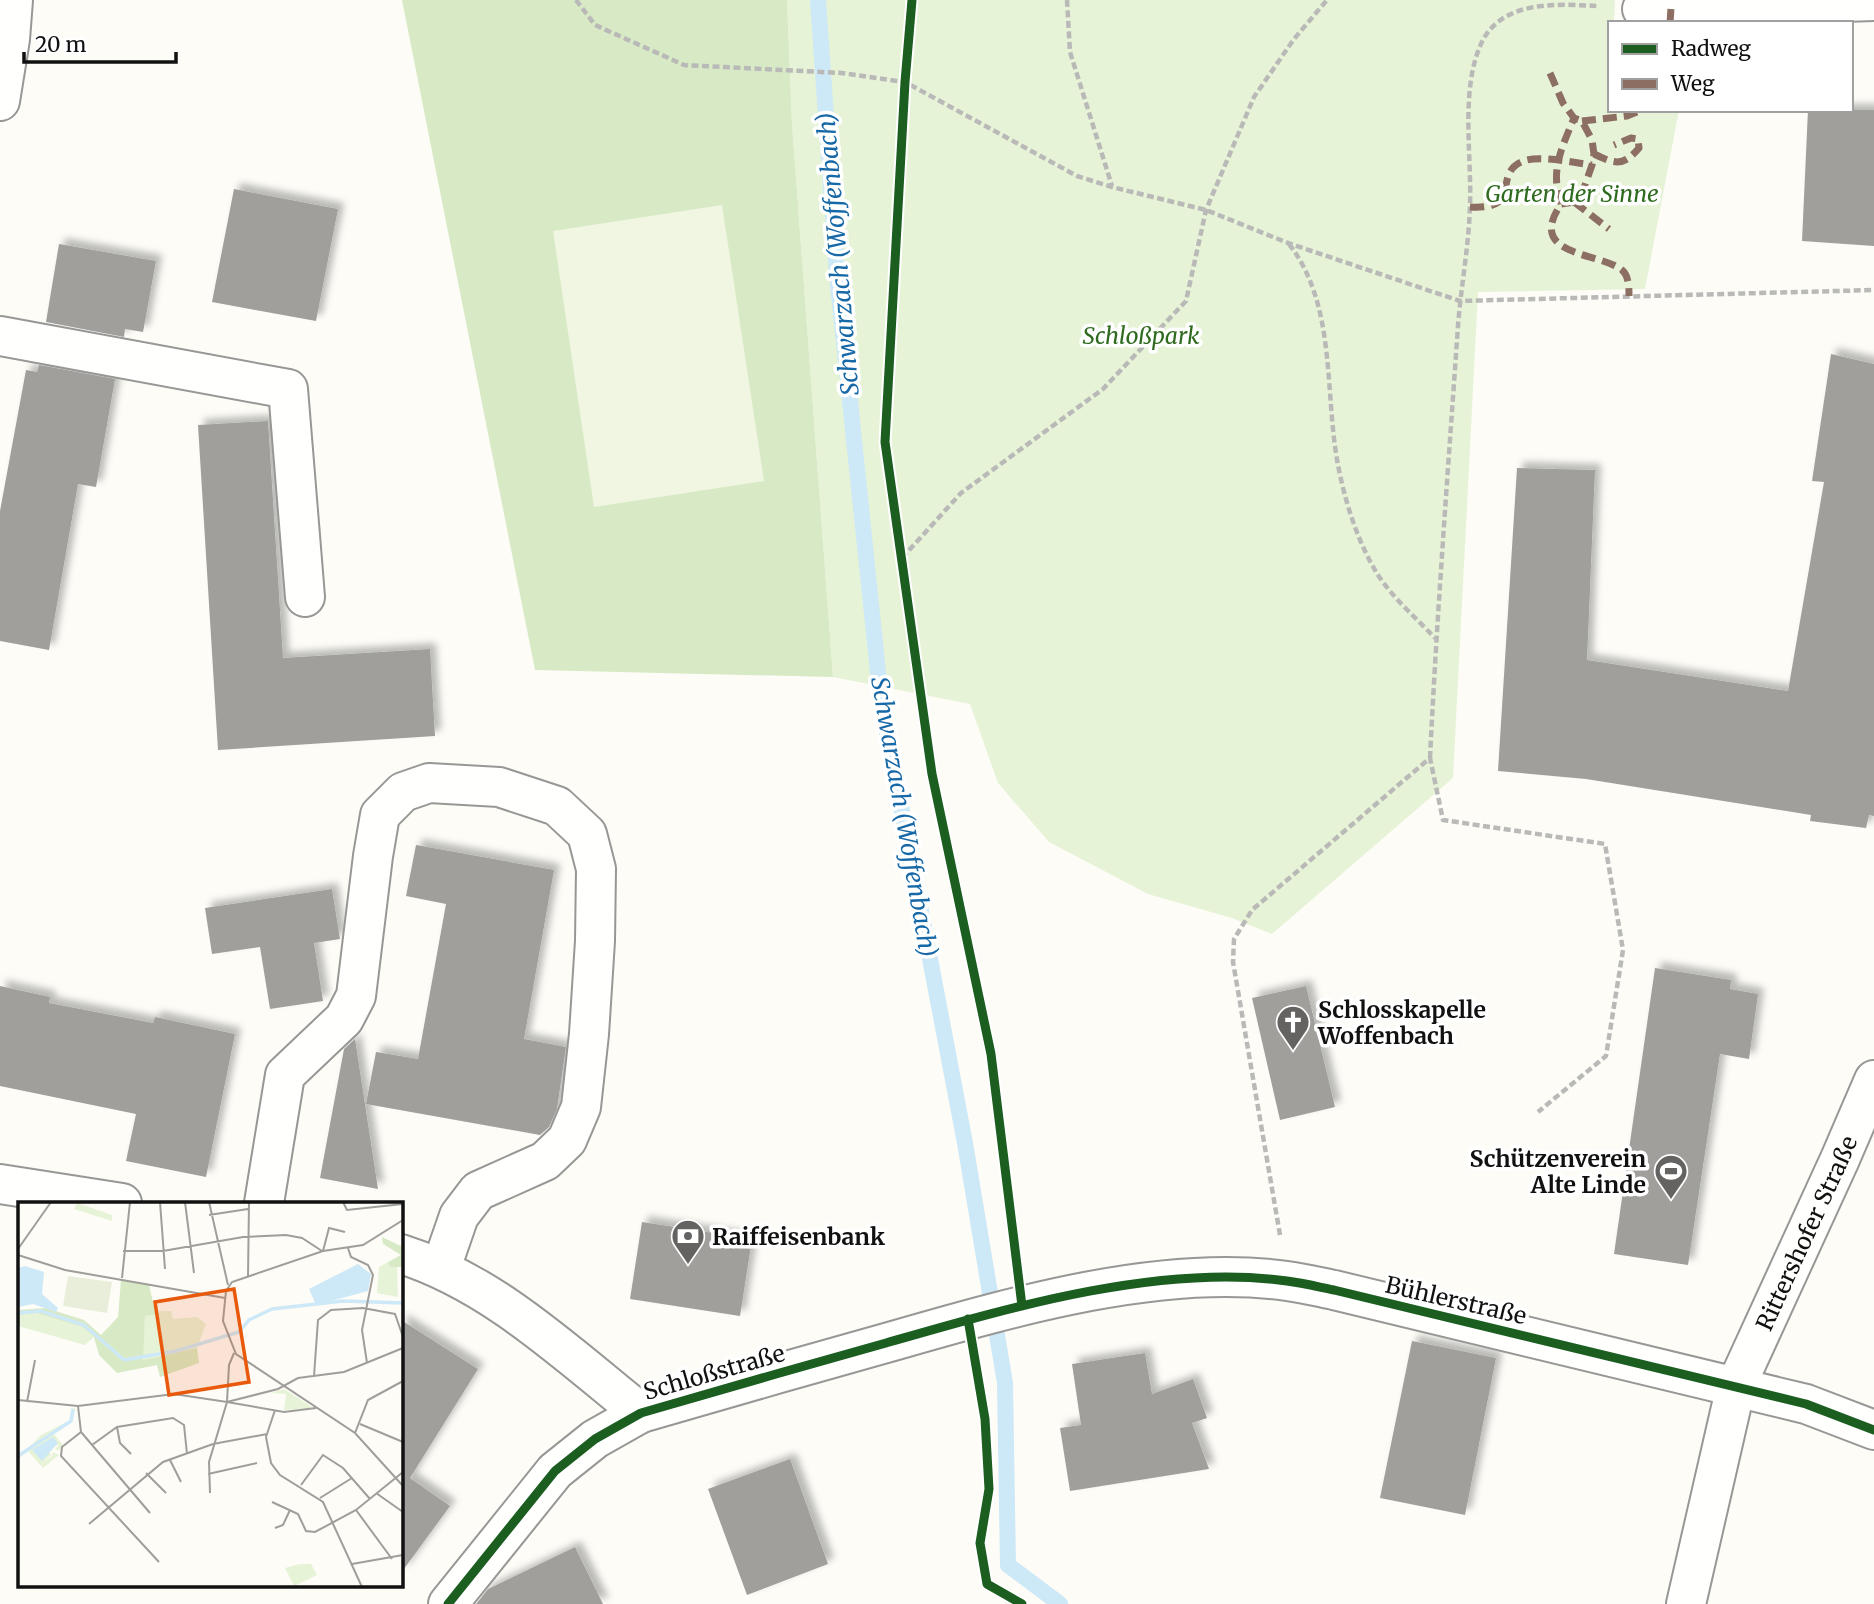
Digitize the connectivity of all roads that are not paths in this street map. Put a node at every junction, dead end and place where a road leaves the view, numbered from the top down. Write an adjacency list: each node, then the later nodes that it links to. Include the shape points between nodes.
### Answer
1 (13, 0): 4 (street)
2 (1874, 1): 3 (street)
3 (1642, 9)
4 (0, 101)
5 (0, 336): 6 (street, via 288,389)
6 (305, 597)
7 (1874, 1080): 14 (street, Rittershofer Straße)
8 (0, 1184): 9 (street)
9 (116, 1202)
10 (264, 1202): 12 (street, via 285,1075 344,1019 356,996 380,815 403,792 429,783 499,787 557,806 587,834 596,869 595,941 581,1107 568,1140 545,1161 478,1191 459,1216)
11 (402, 1254): 12 (street)
12 (441, 1268): 15 (street, via 501,1305)
13 (1022, 1306): 14 (street, Bühlerstraße, via 1160,1281 1286,1281); 15 (street, Schloßstraße)
14 (1737, 1386): 16 (street, Bühlerstraße, via 1806,1404); 18 (street, Rittershofer Straße)
15 (641, 1413): 17 (street, Schloßstraße, via 595,1439 555,1471)
16 (1874, 1430)
17 (448, 1604)
18 (1686, 1604)

